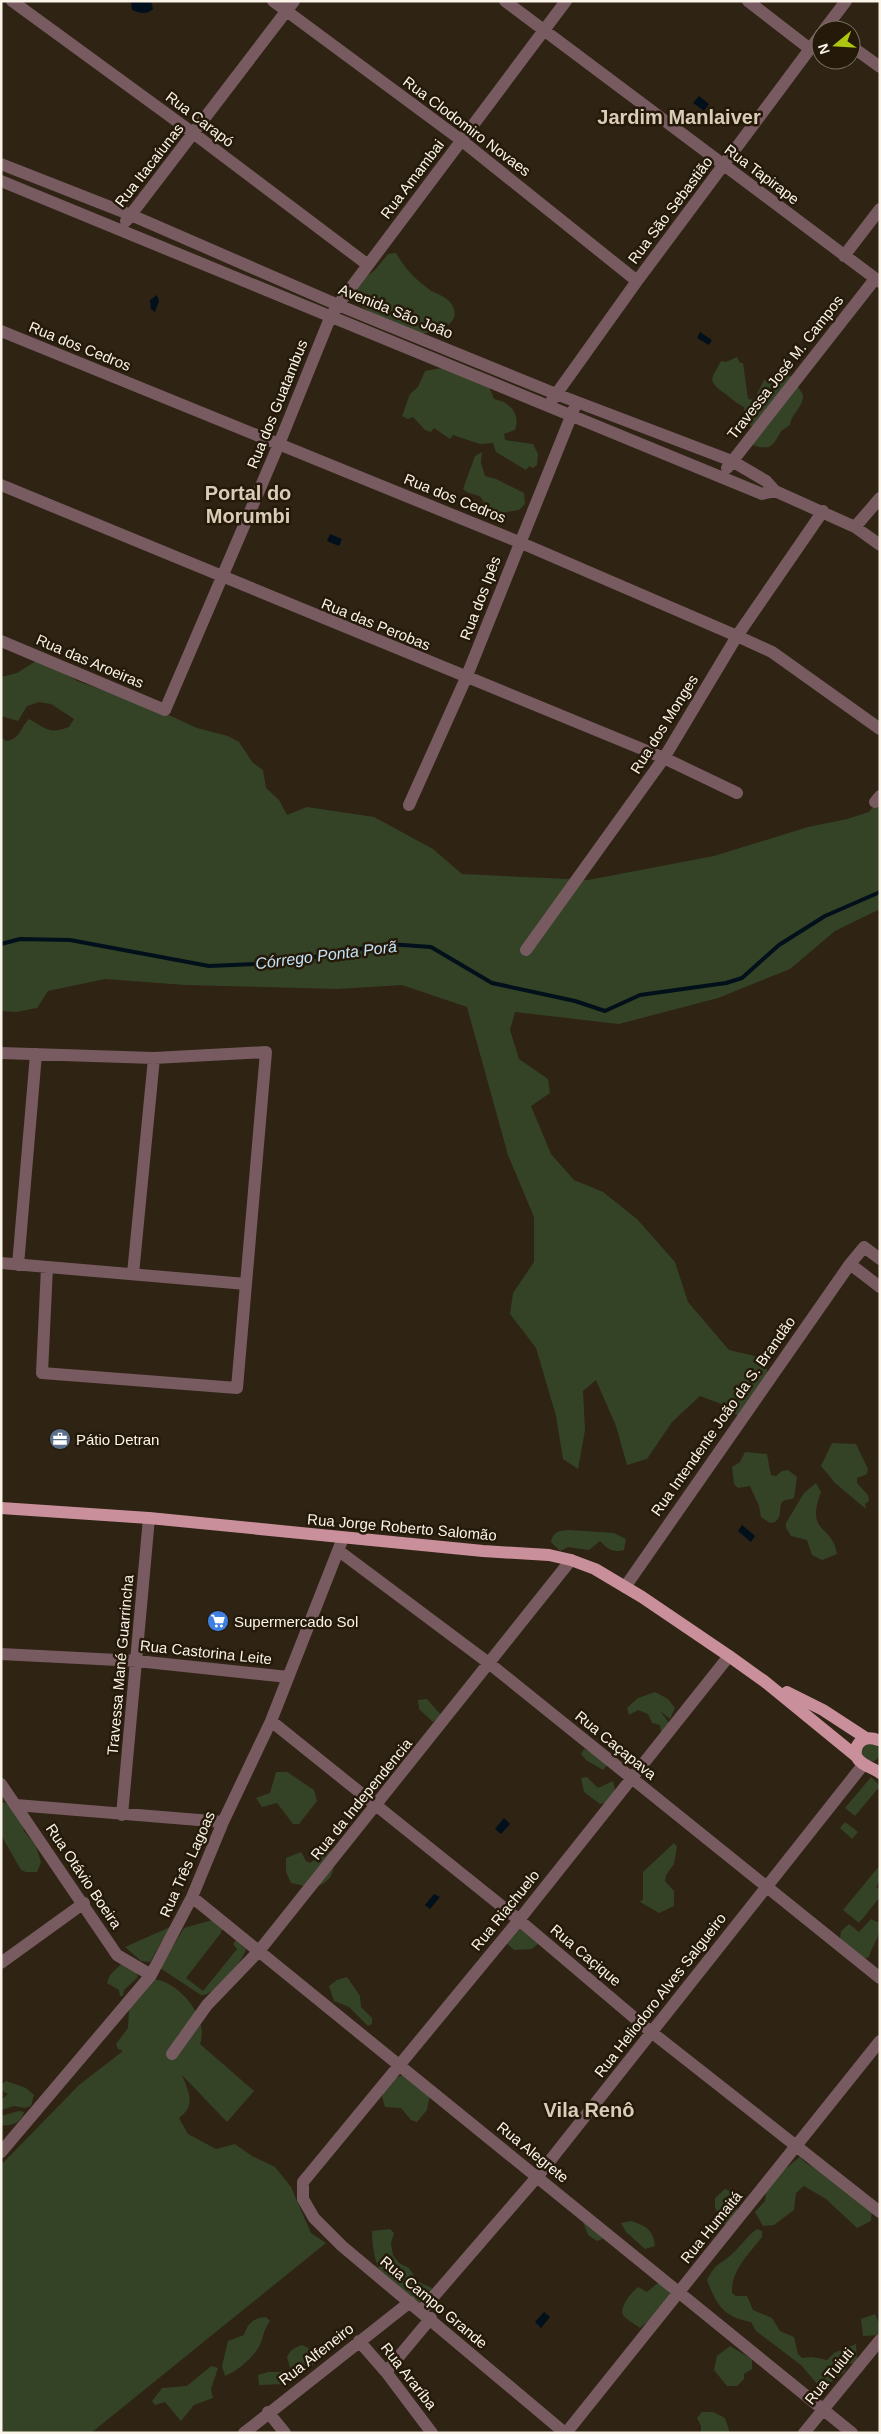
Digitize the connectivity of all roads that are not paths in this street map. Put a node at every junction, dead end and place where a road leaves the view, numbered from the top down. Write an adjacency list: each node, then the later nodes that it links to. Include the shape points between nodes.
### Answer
1 (12, 1): 13 (street, Rua Carapó)
2 (273, 1): 7 (street, Rua Clodomiro Novaes)
3 (504, 1): 9 (street, Rua Tapirape)
4 (566, 1): 9 (street, Rua Amambai)
5 (748, 1): 10 (street)
6 (846, 1): 8 (street, Rua São Sebastião)
7 (291, 6): 13 (street, Rua Itacaíunas); 14 (street, Rua Clodomiro Novaes)
8 (833, 20)
9 (543, 31): 14 (street, Rua Amambai); 16 (street, Rua Tapirape)
10 (810, 49): 16 (street, Rua São Sebastião)
11 (861, 53): 12 (street)
12 (880, 67)
13 (193, 133): 19 (street, Rua Itacaíunas); 23 (street, Rua Carapó)
14 (461, 140): 23 (street, Rua Amambai); 25 (street, Rua Clodomiro Novaes)
15 (1, 164): 19 (street, Avenida São João)
16 (724, 165): 21 (street, Rua Tapirape); 25 (street, Rua São Sebastião)
17 (1, 181): 20 (street, Avenida São João)
18 (880, 209): 21 (street)
19 (131, 215): 20 (street, Rua Itacaíunas); 22 (street, Avenida São João)
20 (119, 229): 24 (street, Avenida São João)
21 (844, 256): 26 (street, Rua Tapirape)
22 (232, 259): 24 (street); 27 (street, Avenida São João)
23 (368, 265): 27 (street, Rua Amambai)
24 (227, 274): 28 (street, Avenida São João)
25 (638, 281): 30 (street, Rua São Sebastião)
26 (878, 281): 35 (street, Travessa José M. Campos)
27 (338, 305): 28 (street, Rua dos Guatambus); 30 (street, Avenida São João)
28 (330, 318): 32 (street, Avenida São João); 34 (street, Rua dos Guatambus)
29 (1, 331): 34 (street, Rua dos Cedros)
30 (556, 394): 31 (street, Avenida São João); 32 (street, Rua São Sebastião)
31 (577, 402): 33 (street, Rua dos Ipês); 35 (street, Avenida São João)
32 (548, 406): 33 (street, Avenida São João)
33 (570, 417): 36 (street, Avenida São João); 42 (street, Rua dos Ipês)
34 (279, 444): 42 (street, Rua dos Cedros); 44 (street, Rua dos Guatambus)
35 (732, 461): 36 (street, Travessa José M. Campos); 38 (street, Avenida São João, via 766,481)
36 (720, 476): 38 (street, Avenida São João, via 762,494)
37 (1, 485): 44 (street, Rua das Perobas)
38 (775, 491): 40 (street, Avenida São João)
39 (880, 498): 41 (street)
40 (823, 511): 41 (street, Avenida São João); 45 (street, Rua dos Monges)
41 (854, 527): 43 (street, Avenida São João)
42 (519, 542): 45 (street, Rua dos Cedros); 47 (street, Rua dos Ipês)
43 (880, 545)
44 (222, 578): 47 (street, Rua das Perobas); 48 (street, Rua dos Guatambus)
45 (738, 636): 49 (street, Rua dos Cedros, via 772,652); 50 (street, Rua dos Monges)
46 (1, 641): 48 (street, Rua das Aroeiras)
47 (466, 678): 50 (street, Rua das Perobas); 52 (street, Rua dos Ipês)
48 (165, 710)
49 (880, 728)
50 (664, 758): 51 (street, Rua das Perobas); 53 (street, Rua dos Monges)
51 (737, 794)
52 (409, 805)
53 (526, 950)
54 (1, 1053): 55 (street)
55 (36, 1054): 56 (street); 60 (street)
56 (154, 1058): 62 (street); 63 (street, via 266,1052)
57 (880, 1259): 59 (street, Rua Intendente João da S. Brandão, via 864,1246)
58 (1, 1263): 60 (street)
59 (850, 1264): 64 (street); 70 (street, Rua Intendente João da S. Brandão)
60 (18, 1265): 61 (street)
61 (47, 1267): 62 (street); 63 (street, via 42,1373 237,1388)
62 (133, 1274): 63 (street)
63 (246, 1284)
64 (880, 1287)
65 (1, 1508): 66 (main road, Rua Jorge Roberto Salomão)
66 (149, 1518): 67 (main road, Rua Jorge Roberto Salomão); 73 (street, Travessa Mané Guarrincha)
67 (342, 1538): 68 (street); 69 (main road, Rua Jorge Roberto Salomão, via 549,1555)
68 (339, 1552): 74 (street, Rua Caçapava); 75 (street, Rua Três Lagoas)
69 (571, 1560): 70 (main road, Rua Jorge Roberto Salomão, via 595,1569); 74 (street, Rua da Independencia)
70 (625, 1587): 72 (main road, Rua Jorge Roberto Salomão)
71 (1, 1654): 73 (street, Rua Castorina Leite)
72 (729, 1656): 76 (main road, Rua Jorge Roberto Salomão); 80 (street, Rua Riachuelo)
73 (137, 1661): 75 (street, Rua Castorina Leite); 84 (street, Travessa Mané Guarrincha)
74 (490, 1664): 80 (street, Rua Caçapava); 83 (street, Rua da Independencia)
75 (288, 1677): 77 (street, Rua Três Lagoas)
76 (764, 1681): 78 (main road, Rua Jorge Roberto Salomão); 79 (main road, Rua Jorge Roberto Salomão)
77 (272, 1722): 83 (street, Rua Caçique); 85 (street, Rua Três Lagoas)
78 (876, 1739): 79 (main road, Rua Jorge Roberto Salomão, via 857,1746)
79 (870, 1765): 86 (street, Rua Heliodoro Alves Salgueiro)
80 (630, 1778): 86 (street, Rua Caçapava); 89 (street, Rua Riachuelo)
81 (2, 1786): 82 (street, Rua Otávio Boeira)
82 (16, 1804): 84 (street); 88 (street, Rua Otávio Boeira)
83 (377, 1806): 89 (street, Rua Caçique); 90 (street, Rua da Independencia)
84 (122, 1815): 85 (street)
85 (223, 1822): 87 (street, Rua Três Lagoas)
86 (766, 1887): 93 (street, Rua Caçapava); 94 (street, Rua Heliodoro Alves Salgueiro)
87 (192, 1897): 90 (street, Rua Alegrete); 92 (street, Rua Três Lagoas)
88 (84, 1903): 91 (street); 92 (street, Rua Otávio Boeira, via 117,1954)
89 (518, 1920): 94 (street, Rua Caçique); 97 (street, Rua Riachuelo)
90 (259, 1951): 96 (street, Rua da Independencia, via 207,2005); 97 (street, Rua Alegrete)
91 (1, 1963)
92 (151, 1974): 99 (street, Rua Três Lagoas)
93 (880, 1978)
94 (650, 2031): 98 (street, Rua Caçique); 100 (street, Rua Heliodoro Alves Salgueiro)
95 (880, 2041): 98 (street, Rua Humaitá)
96 (172, 2054)
97 (400, 2066): 100 (street, Rua Alegrete); 101 (street, Rua Riachuelo)
98 (796, 2148): 102 (street, Rua Caçique); 103 (street, Rua Humaitá)
99 (1, 2152)
100 (537, 2177): 103 (street, Rua Alegrete); 105 (street, Rua Heliodoro Alves Salgueiro)
101 (304, 2182): 104 (street, Rua Campo Grande, via 304,2199 314,2218 342,2246)
102 (880, 2212)
103 (680, 2291): 109 (street, Rua Alegrete); 114 (street, Rua Humaitá)
104 (410, 2302): 105 (street, Rua Campo Grande); 107 (street, Rua Alfeneiro)
105 (426, 2314): 108 (street, Rua Heliodoro Alves Salgueiro); 114 (street, Rua Campo Grande)
106 (880, 2340): 109 (street, Rua Tuiuti)
107 (359, 2341): 108 (street, Rua Araríba); 110 (street, Rua Alfeneiro)
108 (386, 2372): 113 (street, Rua Araríba)
109 (824, 2410): 115 (street, Rua Tuiuti); 116 (street, Rua Alegrete)
110 (268, 2412): 111 (street, Rua Alfeneiro); 112 (street)
111 (244, 2433)
112 (285, 2433)
113 (432, 2433)
114 (566, 2433)
115 (804, 2433)
116 (852, 2433)

